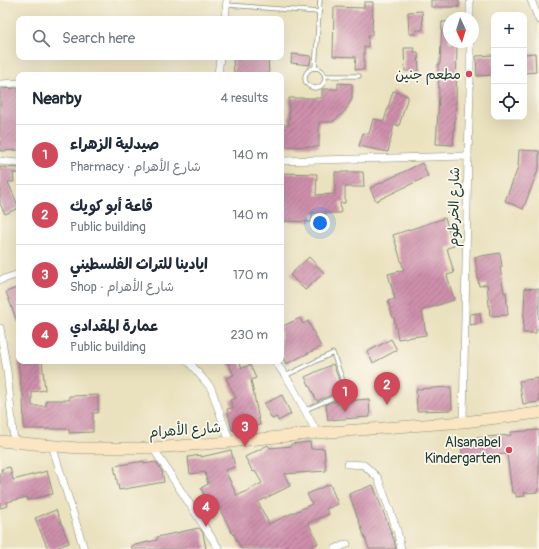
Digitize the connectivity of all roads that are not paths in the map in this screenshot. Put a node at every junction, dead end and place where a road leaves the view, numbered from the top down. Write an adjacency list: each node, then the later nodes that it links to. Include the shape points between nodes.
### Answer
1 (320, 0): 5 (lane)
2 (470, 0): 6 (street)
3 (532, 0): 8 (street)
4 (227, 2): 5 (lane); 7 (street)
5 (319, 12): 11 (lane)
6 (470, 12)
7 (225, 16)
8 (539, 20)
9 (470, 48): 17 (street)
10 (220, 60): 12 (street)
11 (315, 68): 13 (lane, via 321,70); 13 (lane, via 308,70 304,76 310,88 320,88)
12 (218, 72)
13 (325, 76): 14 (lane)
14 (359, 76)
15 (16, 83): 16 (street)
16 (0, 84)
17 (468, 156): 19 (street, شارع الخرطوم); 29 (street, شارع الخرطوم)
18 (0, 161): 20 (street)
19 (284, 161)
20 (16, 163)
21 (16, 275): 22 (street)
22 (0, 280)
23 (0, 328): 32 (street)
24 (191, 364): 33 (street, via 211,388)
25 (278, 364): 26 (street)
26 (285, 376): 27 (street); 27 (lane, via 333,354 347,392)
27 (305, 410): 30 (street)
28 (539, 413): 29 (street, شارع الأهرام)
29 (463, 422): 30 (street, شارع الأهرام)
30 (317, 433): 33 (street, شارع الأهرام)
31 (0, 442): 32 (street, شارع الأهرام)
32 (14, 442): 34 (street, شارع الأهرام)
33 (230, 442): 35 (street, شارع الأهرام)
34 (52, 445): 35 (street, شارع الأهرام, via 78,448); 38 (street)
35 (153, 448): 39 (street)
36 (348, 464): 41 (street, via 364,465 378,478 397,530)
37 (347, 544): 40 (street)
38 (84, 549)
39 (219, 549)
40 (335, 549)
41 (400, 549)

